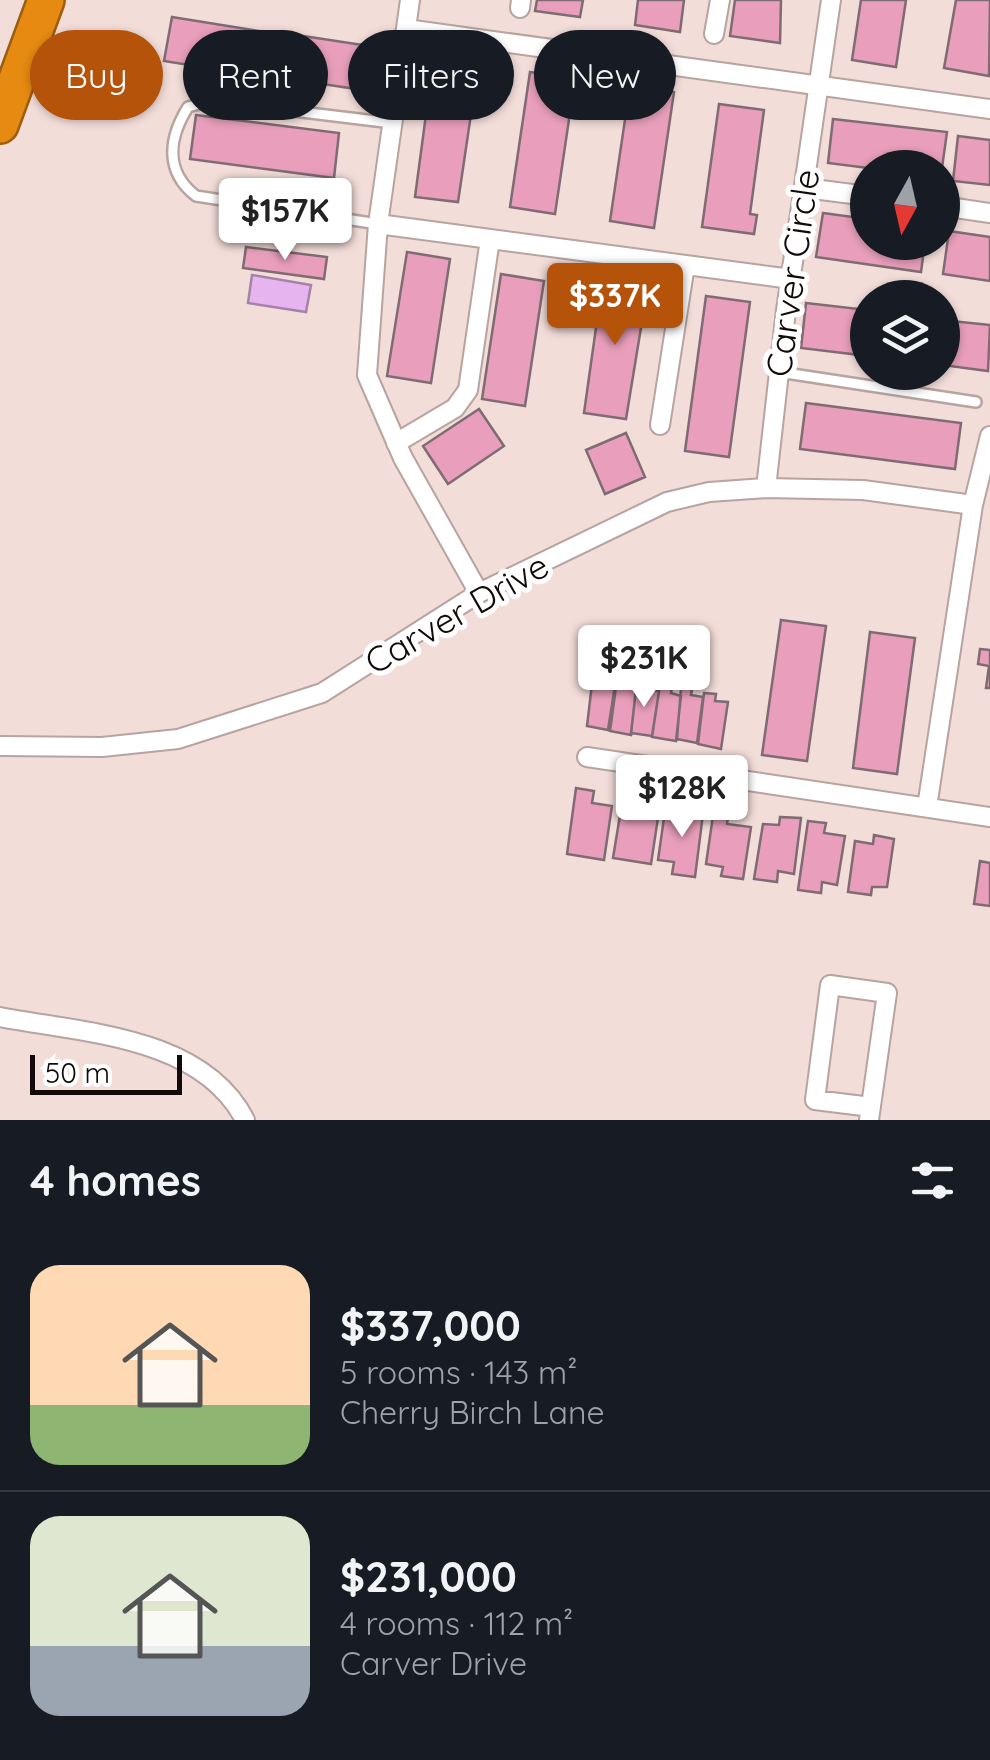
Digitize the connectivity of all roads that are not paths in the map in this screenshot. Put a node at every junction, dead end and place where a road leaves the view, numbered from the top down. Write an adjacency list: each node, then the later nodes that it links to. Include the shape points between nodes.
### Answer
1 (46, 0): 10 (highway)
2 (410, 0): 5 (street)
3 (720, 0): 6 (street)
4 (831, 0): 7 (street, Carver Circle)
5 (406, 29): 7 (street); 9 (street)
6 (714, 34)
7 (820, 84): 8 (street); 11 (street, Carver Circle)
8 (990, 109)
9 (392, 124): 15 (street); 15 (lane, via 210,101 188,108 171,158 179,183 196,196)
10 (0, 125)
11 (805, 188): 12 (street); 18 (street, Carver Circle)
12 (850, 194)
13 (960, 209): 14 (street)
14 (990, 213)
15 (378, 224): 16 (street); 23 (street, via 367,375)
16 (490, 239): 17 (street); 23 (street, via 468,390 455,408)
17 (684, 265): 18 (street); 21 (street)
18 (792, 279): 19 (street, Carver Circle)
19 (779, 372): 20 (lane); 24 (street, Carver Circle)
20 (976, 402)
21 (660, 425)
22 (990, 436): 25 (street)
23 (396, 442): 26 (street)
24 (766, 488): 25 (street, Carver Drive, via 863,490); 26 (street, Carver Drive, via 667,502)
25 (973, 505): 29 (street)
26 (479, 592): 27 (street, Carver Drive, via 322,693 206,734 102,747)
27 (0, 746)
28 (588, 758): 29 (street)
29 (928, 807): 30 (street)
30 (990, 816)
31 (0, 1018): 33 (street, via 155,1049 192,1063 234,1098)
32 (870, 1114): 32 (street, via 887,992 830,984 814,1100)
33 (245, 1120)

